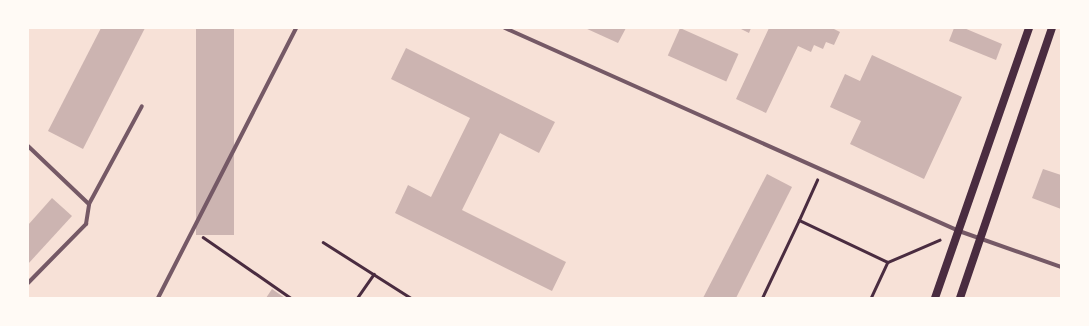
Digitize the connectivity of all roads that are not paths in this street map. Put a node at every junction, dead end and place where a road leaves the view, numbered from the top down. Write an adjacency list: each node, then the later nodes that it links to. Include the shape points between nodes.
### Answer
1 (296, 28): 12 (street)
2 (505, 28): 8 (street)
3 (1029, 28): 8 (main road)
4 (1052, 28): 9 (main road)
5 (142, 106): 7 (street)
6 (28, 146): 7 (street)
7 (89, 204): 11 (street, via 86,224)
8 (959, 231): 9 (street); 13 (main road)
9 (981, 239): 10 (street); 14 (main road)
10 (1061, 267)
11 (28, 283)
12 (158, 298)
13 (935, 298)
14 (960, 298)

